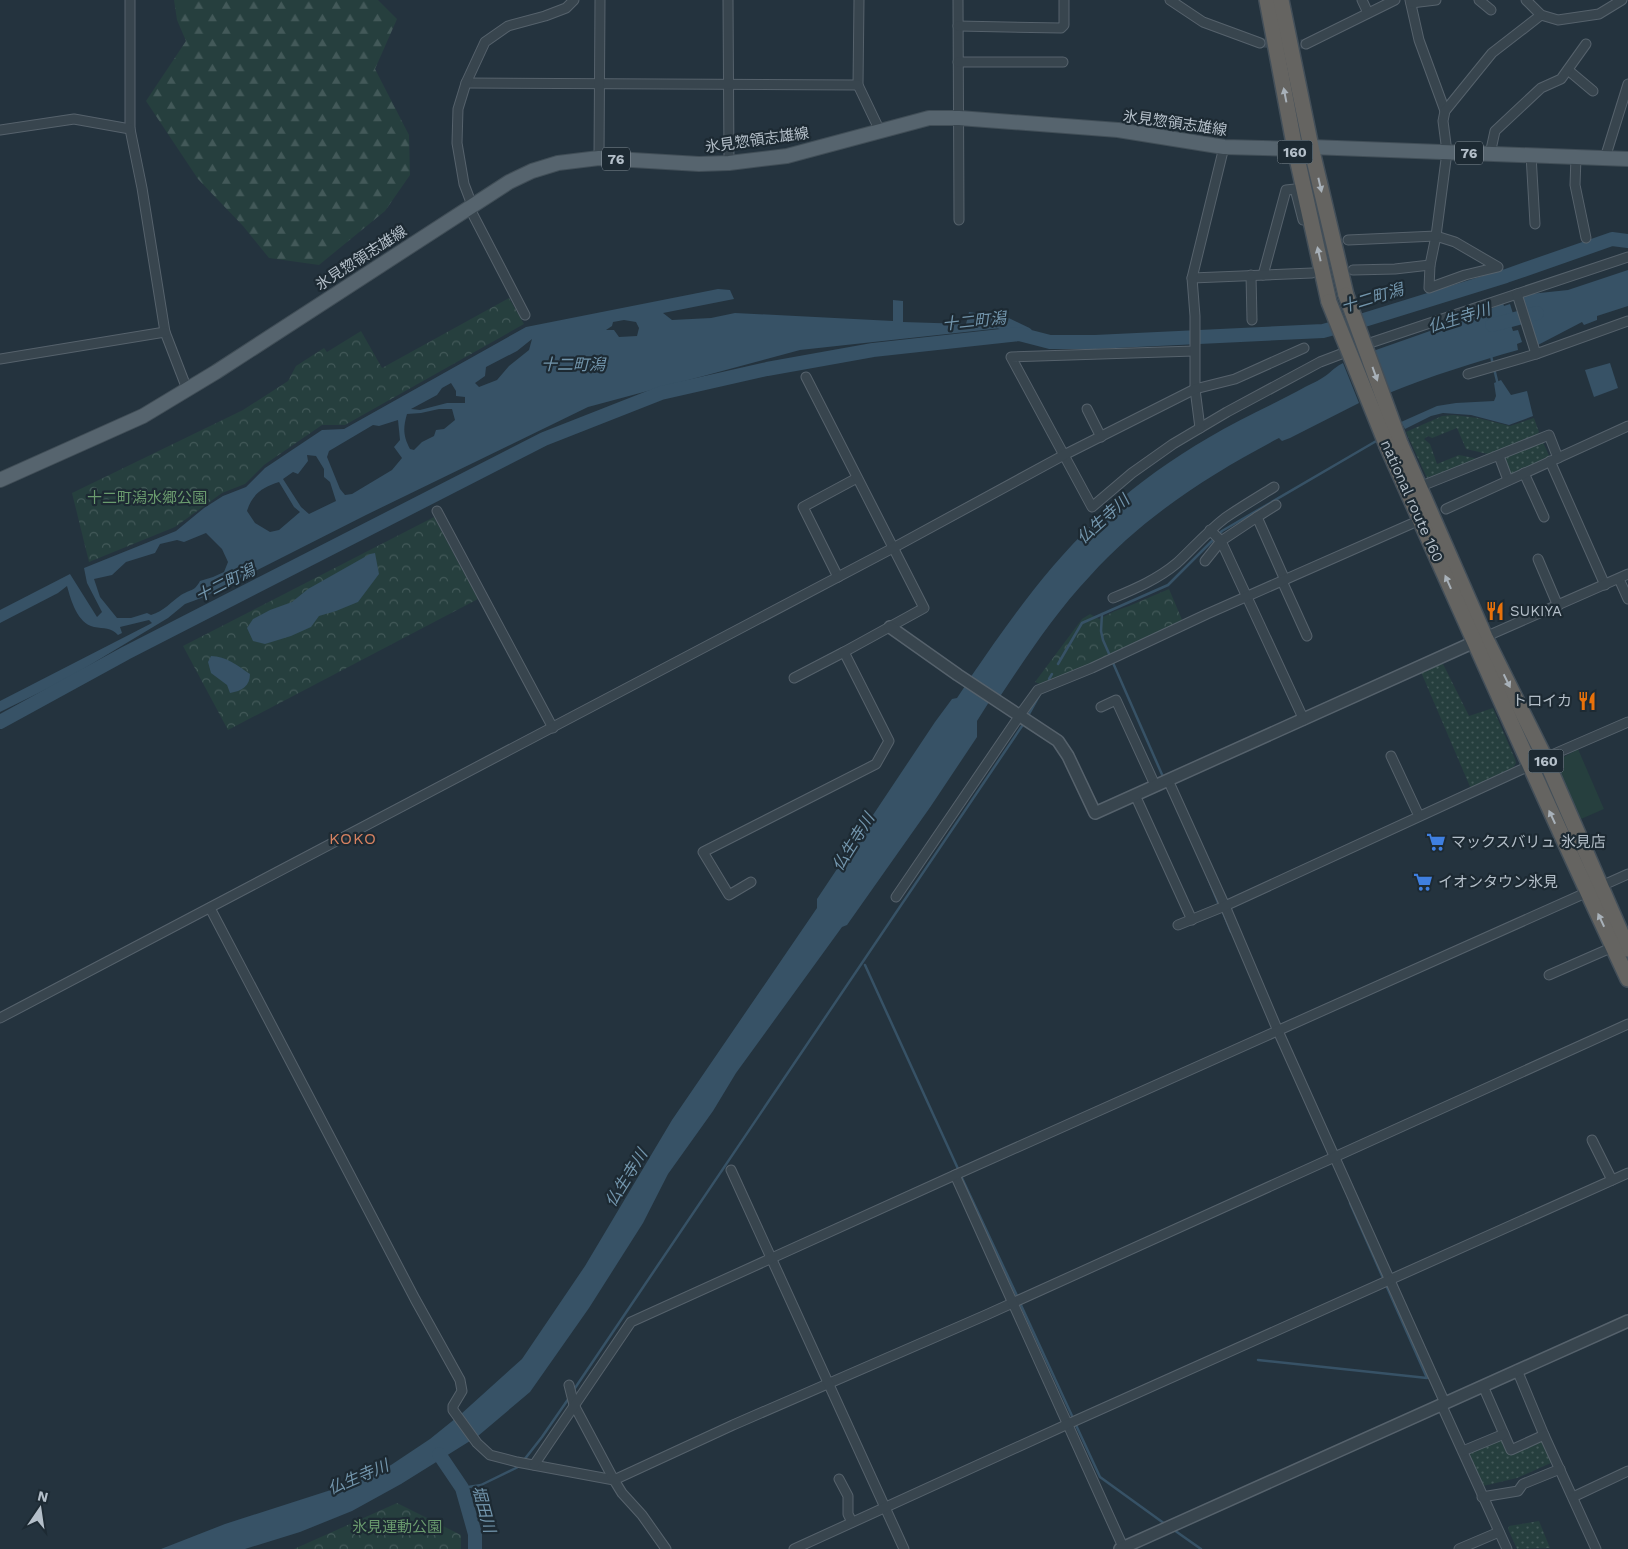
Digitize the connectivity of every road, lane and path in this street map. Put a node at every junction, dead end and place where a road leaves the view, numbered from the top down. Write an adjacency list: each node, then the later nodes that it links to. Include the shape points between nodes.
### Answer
1 (130, 0): 36 (street)
2 (574, 0): 28 (street, via 566,8 508,26 485,42)
3 (600, 0): 29 (street)
4 (728, 0): 31 (street)
5 (859, 0): 32 (street)
6 (958, 0): 21 (street)
7 (1064, 0): 21 (street, via 1064,24 1061,28)
8 (1170, 0): 22 (street, via 1203,22)
9 (1267, 0): 41 (highway, national route 160 / 160, one-way to 9)
10 (1280, 0): 40 (highway, 160)
11 (1362, 0): 19 (street)
12 (1395, 0): 19 (street)
13 (1436, 0): 17 (street)
14 (1479, 0): 18 (street)
15 (1526, 0): 20 (street)
16 (1622, 0): 20 (street, via 1599,14 1558,20)
17 (1411, 2): 34 (street, via 1419,40)
18 (1491, 10)
19 (1368, 13): 23 (street)
20 (1541, 15): 34 (street, via 1492,53)
21 (958, 26): 25 (street)
22 (1260, 43)
23 (1306, 44)
24 (1586, 44): 27 (street)
25 (958, 62): 26 (street); 35 (street)
26 (1063, 62)
27 (1568, 70): 33 (street); 43 (street, via 1561,79 1541,88 1495,131)
28 (466, 83): 29 (street); 50 (street, via 458,109 457,143)
29 (600, 83): 31 (street); 46 (street)
30 (1628, 84): 47 (street)
31 (728, 85): 32 (street); 49 (street)
32 (858, 85): 38 (street)
33 (1593, 92)
34 (1445, 111): 42 (street)
35 (959, 118): 38 (main road, 氷見惣領志雄線 / 76, via 929,118); 39 (main road, 氷見惣領志雄線 / 76, via 1118,130); 51 (street)
36 (130, 129): 37 (street, via 74,120); 68 (street)
37 (0, 130)
38 (880, 131): 49 (main road, 氷見惣領志雄線 / 76, via 787,156)
39 (1224, 147): 41 (main road, 氷見惣領志雄線 / 76); 63 (street)
40 (1311, 147): 41 (main road, 氷見惣領志雄線 / 76); 42 (main road, 氷見惣領志雄線 / 76); 81 (highway, national route 160 / 160, one-way to 81, bridge, via 1346,295)
41 (1295, 149): 53 (highway, national route 160 / 160)
42 (1447, 152): 43 (main road, 氷見惣領志雄線 / 76); 54 (street)
43 (1490, 154): 44 (main road, 氷見惣領志雄線 / 76)
44 (1531, 155): 45 (main road, 氷見惣領志雄線 / 76); 52 (street)
45 (1576, 157): 47 (main road, 氷見惣領志雄線 / 76); 55 (street, via 1575,185)
46 (599, 158): 49 (main road, 氷見惣領志雄線 / 76); 50 (main road, 氷見惣領志雄線 / 76, via 558,163 532,171)
47 (1604, 158): 48 (main road, 氷見惣領志雄線 / 76)
48 (1628, 159)
49 (729, 163)
50 (470, 206): 65 (street); 75 (main road, 氷見惣領志雄線 / 76)
51 (959, 220)
52 (1535, 224)
53 (1314, 232): 62 (street, via 1304,222 1295,189 1286,190); 81 (highway, national route 160 / 160, one-way to 53, bridge, via 1329,302)
54 (1436, 236): 56 (street); 58 (street); 58 (street, via 1455,242 1498,267 1429,288)
55 (1586, 238)
56 (1348, 240)
57 (1628, 257): 64 (street)
58 (1430, 265): 59 (street)
59 (1353, 270)
60 (1312, 273): 62 (street)
61 (1251, 275): 62 (street); 63 (street); 66 (street)
62 (1263, 275)
63 (1192, 278): 70 (street)
64 (1517, 294): 71 (street); 79 (street, via 1320,362)
65 (525, 315)
66 (1252, 320)
67 (1628, 321): 71 (street)
68 (165, 332): 72 (street); 75 (street)
69 (1304, 348): 76 (street, via 1235,379)
70 (1194, 351): 76 (street); 82 (street, via 1011,357)
71 (1536, 354): 73 (street)
72 (0, 359)
73 (1468, 374)
74 (806, 376): 86 (street)
75 (187, 389): 87 (main road, 氷見惣領志雄線 / 76, via 143,416)
76 (1195, 389): 79 (street); 80 (street)
77 (1086, 409): 80 (street)
78 (1628, 426): 84 (street)
79 (1200, 428): 82 (street, via 1132,473 1092,507)
80 (1101, 436): 82 (street)
81 (1393, 444): 90 (highway, national route 160 / 160); 113 (highway, national route 160 / 160, one-way to 81)
82 (1064, 455): 99 (street)
83 (1499, 456): 84 (street, via 1549,435); 88 (street); 90 (street)
84 (1554, 460): 85 (street); 106 (street)
85 (1524, 473): 88 (street); 95 (street)
86 (857, 478): 99 (street); 103 (street, via 803,507)
87 (0, 480)
88 (1508, 480): 92 (street)
89 (1274, 487): 97 (street)
90 (1419, 487): 113 (highway, national route 160 / 160)
91 (1276, 506): 94 (street)
92 (1446, 508)
93 (437, 511): 121 (street)
94 (1257, 517): 98 (street); 105 (street)
95 (1544, 517)
96 (1411, 524): 105 (street)
97 (1210, 530): 98 (street); 108 (street, via 1160,575 1141,587)
98 (1221, 541): 101 (street); 107 (street)
99 (893, 548): 103 (street); 111 (street, via 924,608)
100 (1538, 559): 110 (street)
101 (1204, 561)
102 (1628, 574): 104 (street)
103 (838, 577): 121 (street)
104 (1619, 579): 106 (street); 109 (street)
105 (1284, 581): 107 (street); 112 (street)
106 (1605, 585): 110 (street)
107 (1247, 597): 117 (street, via 1038,690); 118 (street)
108 (1112, 598)
109 (1628, 599)
110 (1558, 606): 113 (street)
111 (890, 627): 114 (street); 127 (street, via 1058,741 1095,813)
112 (1306, 636)
113 (1480, 640): 118 (street); 123 (highway, national route 160 / 160, one-way to 123); 124 (highway, national route 160 / 160)
114 (844, 652): 115 (street); 130 (street, via 889,741 876,764 703,852 729,895)
115 (794, 678)
116 (1101, 707): 126 (street, via 1116,700)
117 (1022, 712)
118 (1304, 720): 125 (street)
119 (1016, 721): 132 (street)
120 (1628, 722): 123 (street)
121 (553, 728): 134 (street)
122 (1391, 756): 128 (street)
123 (1545, 758): 131 (highway, national route 160 / 160)
124 (1529, 766): 128 (street); 131 (highway, national route 160 / 160, one-way to 124)
125 (1168, 780): 126 (street); 133 (street)
126 (1155, 786): 127 (street)
127 (1135, 795): 135 (street)
128 (1419, 816): 133 (street)
129 (1628, 874): 131 (street)
130 (751, 882)
131 (1594, 890): 137 (highway, national route 160 / 160); 142 (street)
132 (896, 897)
133 (1225, 906): 135 (street); 142 (street)
134 (210, 908): 140 (street); 163 (street, via 460,1380 462,1391 453,1410 490,1455)
135 (1192, 920): 136 (street)
136 (1178, 926)
137 (1621, 948): 138 (street); 139 (highway, national route 160 / 160)
138 (1549, 975)
139 (1628, 979)
140 (0, 1018)
141 (1628, 1024): 144 (street)
142 (1278, 1031): 144 (street); 147 (street)
143 (1592, 1140): 148 (street)
144 (1334, 1156): 150 (street); 151 (street)
145 (731, 1170): 149 (street)
146 (1628, 1173): 148 (street)
147 (955, 1175): 149 (street); 151 (street)
148 (1612, 1180): 150 (street)
149 (772, 1259): 154 (street); 158 (street, via 631,1322)
150 (1389, 1280): 157 (street); 159 (street)
151 (1012, 1302): 154 (street); 159 (street)
152 (1628, 1320): 153 (street)
153 (1517, 1370): 156 (street); 161 (street)
154 (827, 1383): 167 (street); 170 (street)
155 (569, 1385): 158 (street)
156 (1483, 1386): 157 (street); 160 (street)
157 (1443, 1403): 162 (street); 173 (street)
158 (574, 1405): 163 (street); 167 (street)
159 (1068, 1424): 170 (street); 173 (street)
160 (1504, 1434): 161 (street, via 1511,1450); 162 (street)
161 (1544, 1435): 164 (street)
162 (1463, 1451): 168 (street)
163 (534, 1465): 167 (street)
164 (1560, 1468): 168 (street, via 1523,1484 1518,1491); 169 (street)
165 (1628, 1472): 169 (street)
166 (839, 1479): 171 (street, via 848,1496 848,1514)
167 (614, 1480): 174 (street)
168 (1482, 1497): 172 (street)
169 (1573, 1497): 179 (street)
170 (886, 1507): 171 (street); 176 (street)
171 (852, 1522): 175 (street)
172 (1500, 1532): 177 (street); 178 (street)
173 (1123, 1548)
174 (666, 1549)
175 (794, 1549)
176 (904, 1549)
177 (1459, 1549)
178 (1507, 1549)
179 (1596, 1549)

